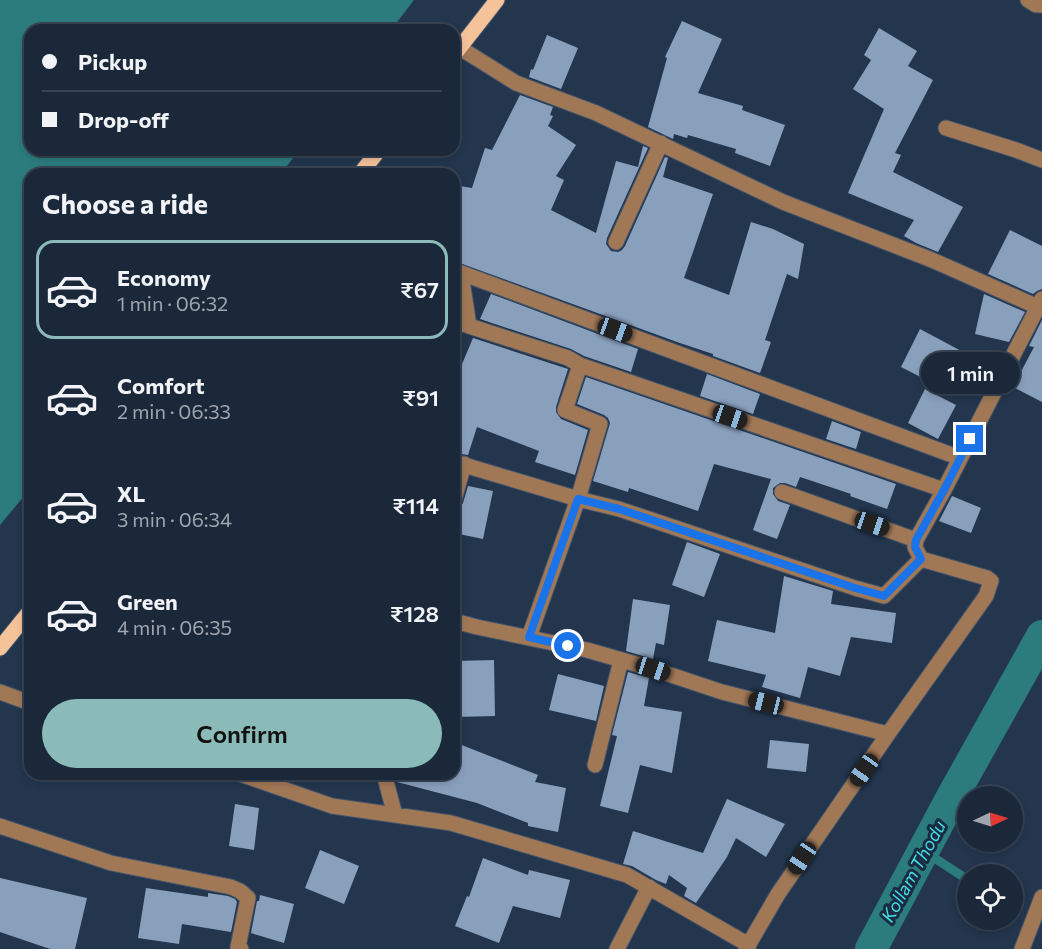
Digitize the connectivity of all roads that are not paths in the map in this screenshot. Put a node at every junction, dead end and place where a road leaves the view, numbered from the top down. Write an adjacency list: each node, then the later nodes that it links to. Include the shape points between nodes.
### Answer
1 (497, 0): 4 (main road)
2 (1028, 0): 3 (street)
3 (1042, 5)
4 (460, 48)
5 (460, 54): 7 (street, via 516,83)
6 (946, 129): 9 (street)
7 (661, 143): 11 (street); 14 (street, via 783,202)
8 (374, 156): 10 (main road)
9 (1042, 160)
10 (365, 168)
11 (616, 242)
12 (460, 272): 17 (street)
13 (460, 276): 15 (street)
14 (1040, 303): 17 (street)
15 (462, 324): 16 (street)
16 (580, 365): 19 (street); 21 (street, via 565,410 600,424)
17 (960, 458): 19 (street)
18 (460, 463): 21 (street)
19 (944, 490): 22 (street)
20 (782, 492): 22 (street)
21 (578, 499): 23 (street, via 884,596); 26 (street)
22 (916, 540): 23 (street)
23 (921, 559): 31 (street, via 991,581 986,596)
24 (24, 618): 27 (main road)
25 (460, 623): 26 (street)
26 (529, 637): 28 (street)
27 (0, 648)
28 (621, 660): 31 (street, via 722,692); 32 (street)
29 (0, 692): 30 (street)
30 (24, 701)
31 (888, 734): 39 (street, via 778,894)
32 (595, 765)
33 (257, 780): 35 (street, via 332,806)
34 (386, 780): 35 (street)
35 (395, 815): 37 (street, via 451,823 627,875)
36 (0, 826): 40 (street, via 111,863 240,891 248,898 238,947)
37 (649, 887): 39 (street); 41 (street)
38 (1042, 897): 42 (street)
39 (748, 947)
40 (241, 949)
41 (617, 949)
42 (1022, 949)

